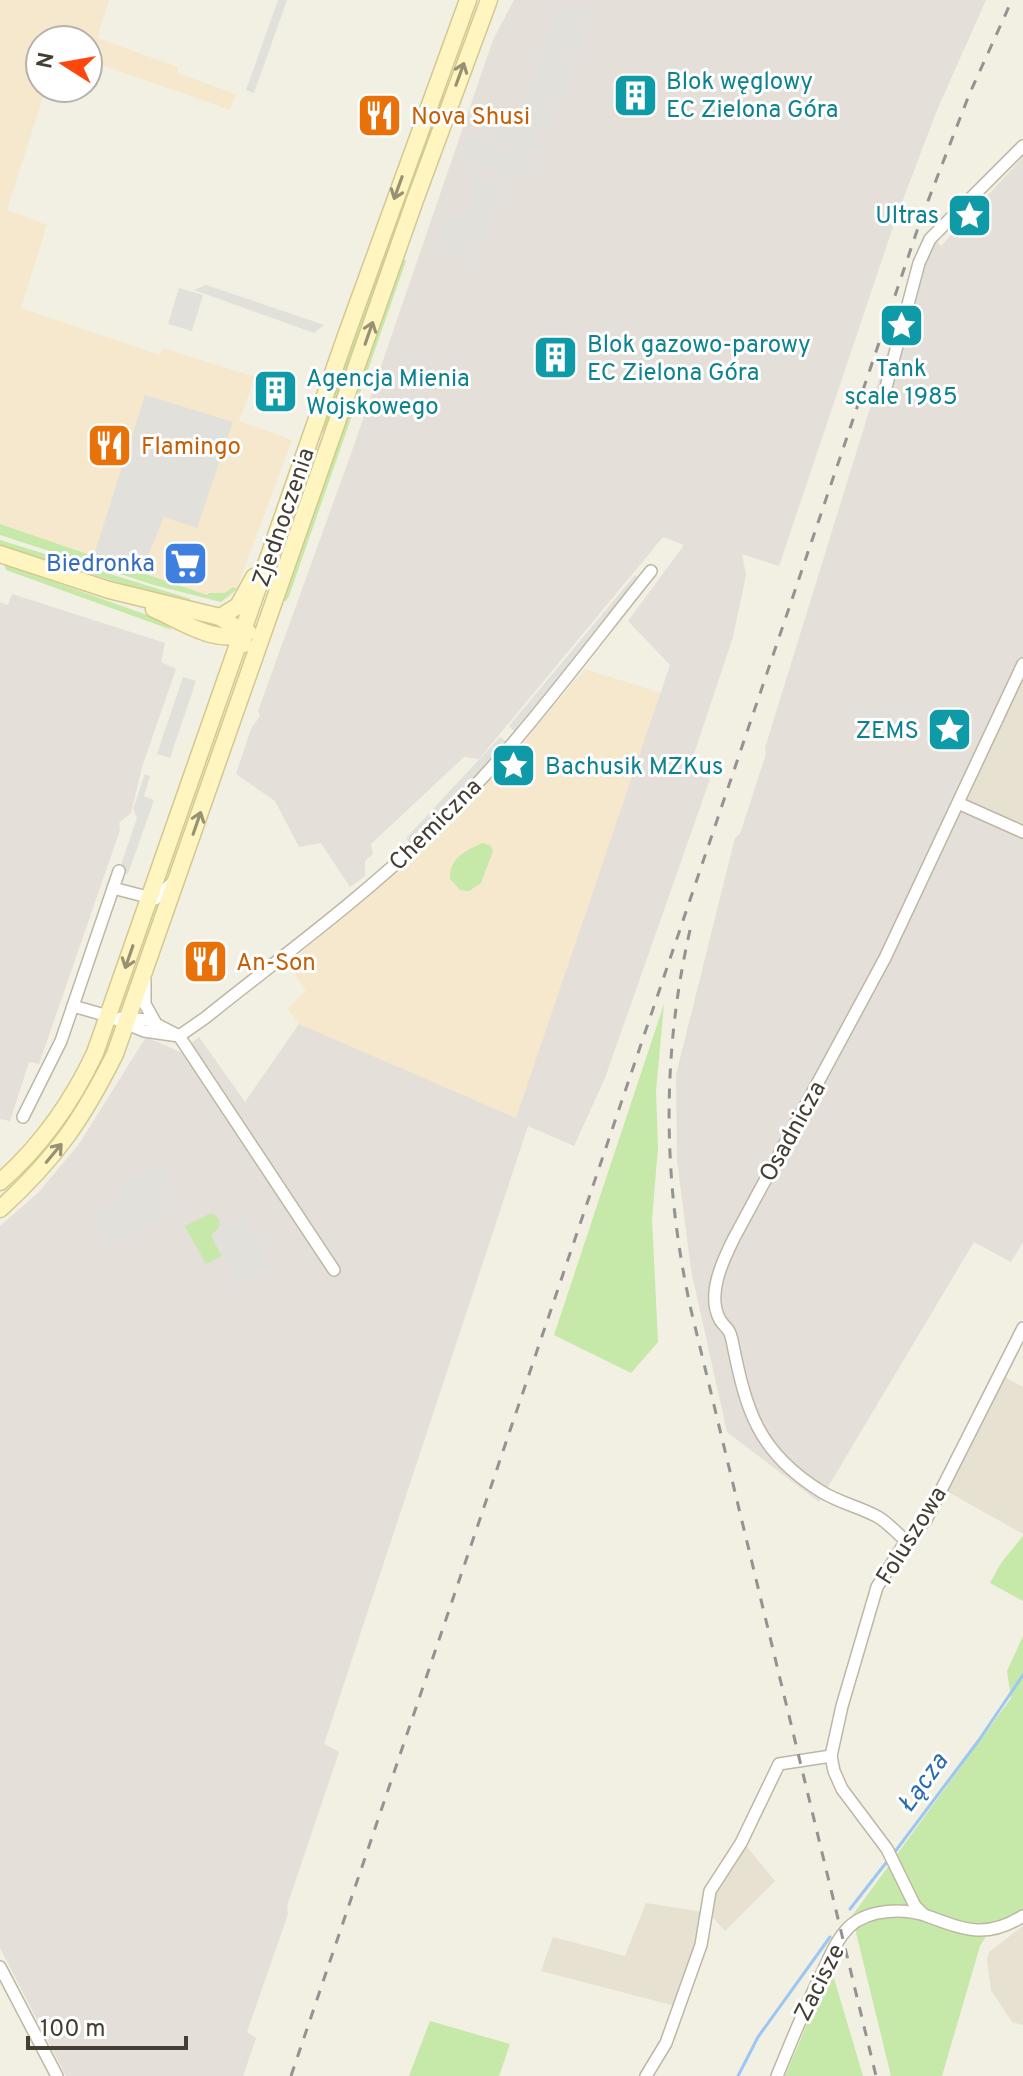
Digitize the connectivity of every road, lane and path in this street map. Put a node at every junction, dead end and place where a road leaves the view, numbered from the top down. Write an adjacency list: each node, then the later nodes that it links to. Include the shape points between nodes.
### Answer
1 (468, 0): 5 (main road, Zjednoczenia, one-way to 5)
2 (489, 0): 9 (main road, Zjednoczenia, one-way to 2)
3 (1023, 146): 4 (street, via 930,239)
4 (885, 391)
5 (279, 528): 10 (main road, via 238,606); 12 (main road, Zjednoczenia)
6 (0, 554): 8 (main road)
7 (651, 571): 28 (street, Chemiczna, via 517,738 432,830)
8 (109, 590): 10 (main road); 11 (main road)
9 (272, 610): 12 (main road); 15 (main road, Zjednoczenia)
10 (220, 617): 12 (main road)
11 (213, 636): 12 (main road); 14 (main road, via 222,658)
12 (241, 636): 14 (main road, Zjednoczenia); 15 (main road, via 247,660)
13 (1022, 669): 16 (street, Osadnicza)
14 (223, 687): 21 (main road, Zjednoczenia)
15 (244, 690): 19 (main road, Zjednoczenia, one-way to 15)
16 (958, 803): 17 (street); 34 (street, Osadnicza, via 880,967 734,1238 716,1288 716,1305 729,1328 743,1396 760,1434 809,1483 880,1518)
17 (1023, 832)
18 (119, 871): 20 (street)
19 (179, 874): 21 (street, Zjednoczenia, via 167,890); 22 (main road, Zjednoczenia)
20 (113, 888): 21 (street); 24 (street)
21 (149, 898): 22 (street); 25 (main road, Zjednoczenia, one-way to 25)
22 (162, 923): 23 (main road, Zjednoczenia)
23 (146, 967): 26 (main road, Zjednoczenia); 27 (street, via 145,1004)
24 (73, 1006): 25 (street); 29 (street)
25 (107, 1020): 26 (street); 30 (main road, Zjednoczenia, via 59,1117)
26 (127, 1021): 27 (street); 28 (street, via 144,1031); 31 (main road, Zjednoczenia, one-way to 26, via 76,1126)
27 (155, 1022): 28 (street)
28 (179, 1036): 32 (street)
29 (23, 1117)
30 (0, 1182)
31 (0, 1209)
32 (334, 1270)
33 (1023, 1328): 34 (street, Foluszowa, via 926,1520)
34 (906, 1541): 35 (street, Foluszowa, via 877,1587)
35 (831, 1756): 36 (street, via 842,1789 890,1854); 40 (street, via 779,1764 741,1843 710,1891 701,1945 666,2043)
36 (923, 1914): 37 (street, Zacisze, via 980,1931); 41 (street, Zacisze, via 876,1912 850,1925 806,2003)
37 (1023, 1916)
38 (0, 1967): 39 (street)
39 (57, 2076)
40 (646, 2076)
41 (777, 2076)

